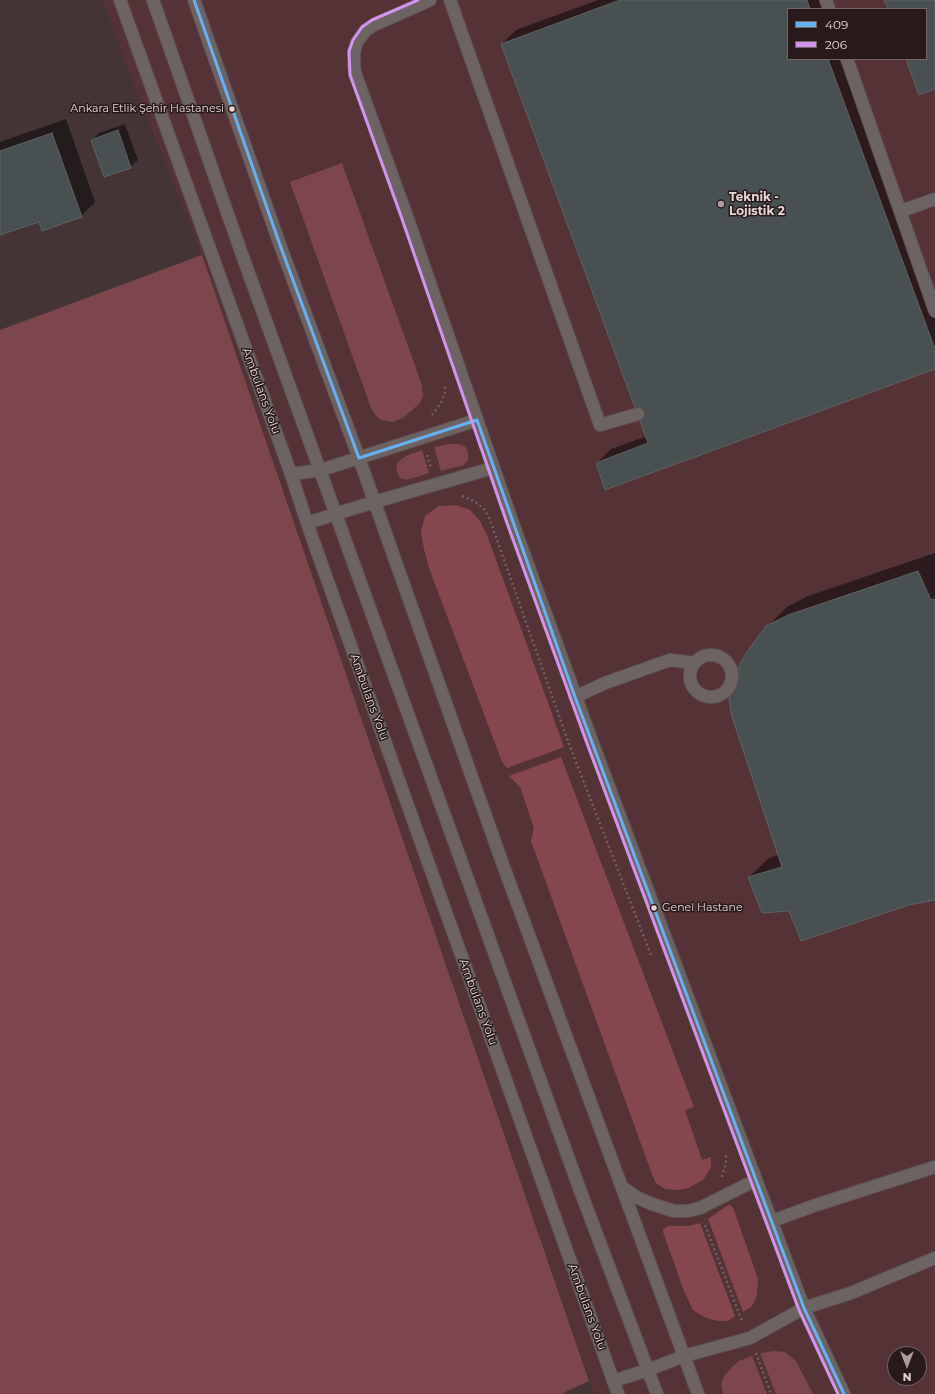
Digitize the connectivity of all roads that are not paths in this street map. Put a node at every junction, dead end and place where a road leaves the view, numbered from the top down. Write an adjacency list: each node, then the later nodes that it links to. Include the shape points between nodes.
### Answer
1 (120, 0): 15 (lane, Ambulans Yolu)
2 (152, 0): 14 (lane)
3 (194, 0): 12 (lane)
4 (430, 0): 11 (lane, via 374,24 366,30 354,52 354,64 358,82)
5 (450, 0): 10 (lane, via 600,425)
6 (847, 60): 8 (lane)
7 (935, 199): 8 (lane)
8 (900, 211): 9 (lane)
9 (935, 311)
10 (638, 414)
11 (477, 420): 12 (lane); 13 (lane)
12 (359, 458): 14 (lane); 16 (lane)
13 (493, 468): 16 (lane); 20 (lane)
14 (320, 470): 15 (lane); 17 (lane)
15 (291, 474): 18 (lane, Ambulans Yolu)
16 (374, 502): 17 (lane); 23 (lane, via 502,862)
17 (337, 513): 18 (lane); 28 (lane, via 580,1190)
18 (307, 523): 29 (lane, Ambulans Yolu)
19 (694, 663): 20 (lane, via 670,660)
20 (575, 697): 22 (lane)
21 (935, 1167): 24 (lane)
22 (756, 1180): 23 (lane, via 700,1208 688,1211 663,1208 636,1197); 24 (lane)
23 (622, 1187): 27 (lane)
24 (772, 1221): 26 (lane)
25 (935, 1258): 26 (lane, via 851,1293)
26 (804, 1308): 27 (lane, via 750,1338); 33 (lane)
27 (684, 1356): 28 (lane); 32 (lane)
28 (648, 1370): 29 (lane); 31 (lane)
29 (613, 1381): 30 (lane, Ambulans Yolu)
30 (618, 1394)
31 (657, 1394)
32 (698, 1394)
33 (844, 1394)

